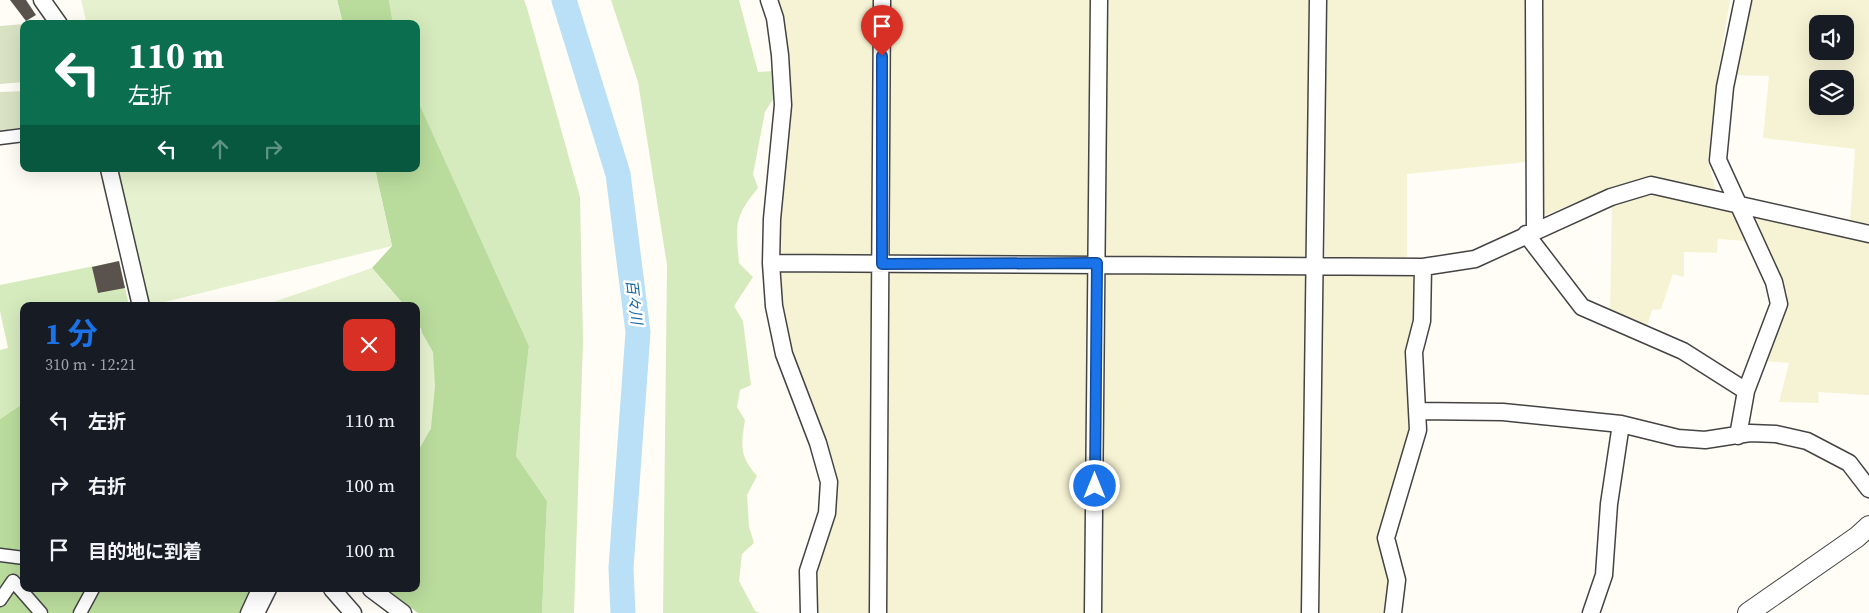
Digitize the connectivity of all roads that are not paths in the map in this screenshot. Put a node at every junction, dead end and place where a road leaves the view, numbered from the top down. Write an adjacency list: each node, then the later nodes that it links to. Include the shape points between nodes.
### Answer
1 (42, 0): 8 (street)
2 (769, 0): 15 (street, via 780,55 783,105)
3 (882, 0): 17 (street)
4 (1099, 0): 16 (street)
5 (1318, 0): 18 (street)
6 (1534, 0): 13 (street)
7 (1743, 0): 12 (street, via 1725,87 1718,160)
8 (56, 20)
9 (20, 136): 10 (street)
10 (0, 138)
11 (110, 172): 20 (street)
12 (1738, 206): 13 (street, via 1651,185 1611,197); 14 (street); 21 (street, via 1774,282 1779,304)
13 (1530, 232): 19 (street, via 1474,259); 21 (street, via 1582,307 1683,351)
14 (1869, 234)
15 (771, 263): 17 (street); 43 (street, via 774,306 784,354 830,482 827,513 808,571)
16 (1097, 263): 17 (street); 18 (street); 45 (street)
17 (882, 264): 44 (street)
18 (1316, 266): 19 (street); 46 (street)
19 (1423, 267): 22 (street, via 1422,322 1414,352)
20 (140, 302)
21 (1746, 391): 24 (street)
22 (1417, 411): 23 (street, via 1503,412); 47 (street, via 1418,430 1386,538 1397,580)
23 (1621, 424): 24 (street, via 1678,438 1705,440); 48 (street, via 1609,504 1604,575)
24 (1738, 436): 25 (street, via 1776,434 1807,441 1849,463)
25 (1869, 489)
26 (1869, 526): 49 (street)
27 (0, 555): 28 (street)
28 (20, 558)
29 (20, 589): 36 (street, via 13,581)
30 (22, 592): 37 (street)
31 (90, 592): 38 (street)
32 (257, 592): 39 (street)
33 (266, 592): 40 (street)
34 (335, 592): 41 (street)
35 (375, 592): 42 (street)
36 (0, 600)
37 (40, 613)
38 (80, 613)
39 (247, 613)
40 (256, 613)
41 (353, 613)
42 (403, 613)
43 (809, 613)
44 (878, 613)
45 (1093, 613)
46 (1310, 613)
47 (1393, 613)
48 (1591, 613)
49 (1748, 613)

